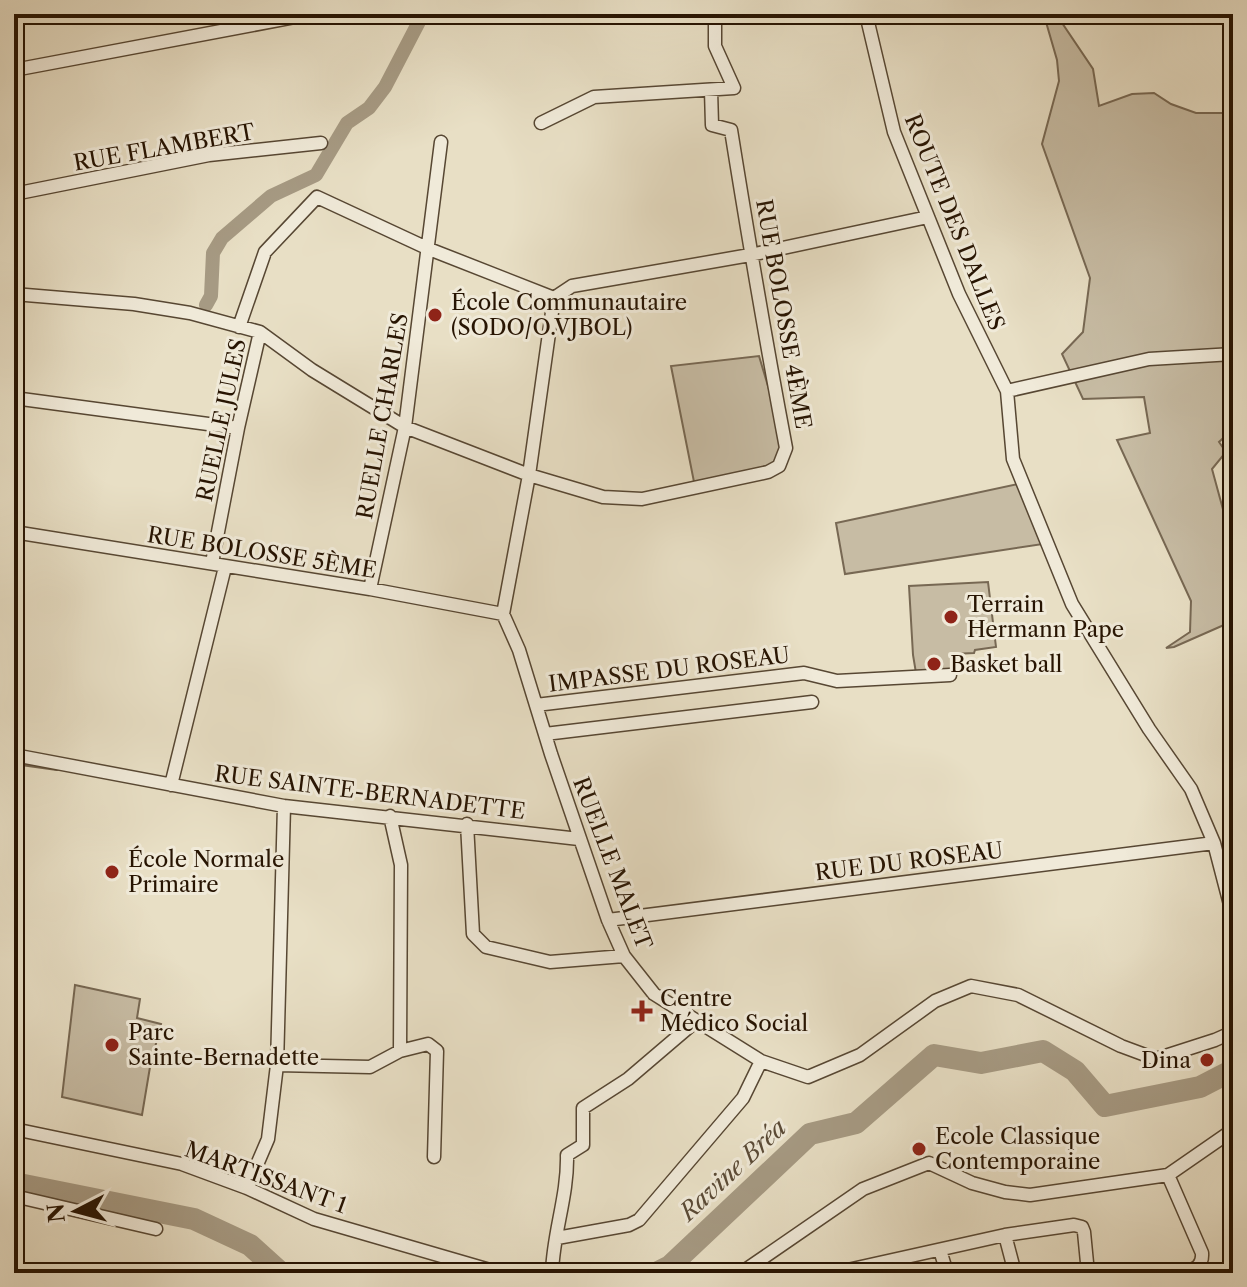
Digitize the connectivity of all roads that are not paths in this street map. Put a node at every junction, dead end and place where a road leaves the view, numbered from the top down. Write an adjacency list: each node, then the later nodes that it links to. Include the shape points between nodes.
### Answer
1 (311, 14): 4 (street)
2 (715, 14): 5 (street, via 715,46 734,88)
3 (866, 14): 10 (street, ROUTE DES DALLES, via 894,132)
4 (14, 70)
5 (711, 90): 6 (street, via 594,97); 12 (street, RUE BOLOSSE 4ÈME, via 712,125 731,130)
6 (541, 123)
7 (441, 142): 11 (street, RUELLE CHARLES)
8 (321, 143): 9 (street, RUE FLAMBERT, via 209,155)
9 (14, 194)
10 (928, 217): 12 (street); 18 (street, ROUTE DES DALLES)
11 (429, 249): 14 (street); 15 (street, via 317,197 265,252); 20 (street, RUELLE CHARLES)
12 (750, 255): 14 (street, via 572,286); 22 (street, RUE BOLOSSE 4ÈME, via 786,448 779,466 624,500)
13 (14, 294): 15 (street, RUE BOLOSSE 4ÈME, via 134,304)
14 (554, 298): 22 (street)
15 (239, 327): 16 (street, RUE BOLOSSE 4ÈME)
16 (260, 332): 20 (street, RUE BOLOSSE 4ÈME); 21 (street, RUELLE JULES)
17 (1233, 354): 18 (street, via 1149,359)
18 (1007, 391): 37 (street, ROUTE DES DALLES, via 1013,459 1072,604 1191,789)
19 (14, 398): 21 (street)
20 (405, 427): 22 (street, RUE BOLOSSE 4ÈME); 25 (street, RUELLE CHARLES)
21 (238, 428): 24 (street, RUELLE JULES)
22 (529, 475): 26 (street)
23 (14, 532): 24 (street, RUE BOLOSSE 5ÈME)
24 (218, 565): 25 (street, RUE BOLOSSE 5ÈME); 32 (street, RUELLE JULES)
25 (370, 589): 26 (street, RUE BOLOSSE 5ÈME)
26 (503, 614): 29 (street, RUELLE MALET)
27 (950, 675): 29 (street, IMPASSE DU ROSEAU, via 837,681 804,673)
28 (812, 702): 30 (street)
29 (536, 705): 30 (street, RUELLE MALET)
30 (545, 734): 36 (street, RUELLE MALET)
31 (14, 755): 32 (street, RUE SAINTE-BERNADETTE)
32 (171, 785): 33 (street, RUE SAINTE-BERNADETTE)
33 (284, 806): 34 (street, RUE SAINTE-BERNADETTE); 45 (street)
34 (390, 816): 35 (street, RUE SAINTE-BERNADETTE); 43 (street, via 401,865)
35 (467, 824): 36 (street, RUE SAINTE-BERNADETTE); 40 (street, via 473,934 486,947 550,962)
36 (579, 839): 39 (street, RUELLE MALET)
37 (1214, 843): 38 (street, ROUTE DES DALLES); 39 (street, RUE DU ROSEAU)
38 (1233, 916)
39 (608, 920): 40 (street, RUELLE MALET)
40 (624, 956): 41 (street, RUELLE MALET, via 654,994)
41 (696, 1021): 44 (street, RUELLE MALET); 54 (street, via 628,1079 583,1108 583,1145 567,1155)
42 (1233, 1032): 44 (street, RUELLE MALET, via 1156,1059 1018,995 971,986 935,1001 860,1055 808,1077)
43 (400, 1051): 45 (street, via 370,1067); 48 (street, via 428,1044 437,1051)
44 (761, 1061): 54 (street, via 743,1098 639,1220)
45 (277, 1065): 50 (street, via 268,1139)
46 (14, 1129): 50 (street, MARTISSANT 1, via 182,1164)
47 (1233, 1130): 49 (street)
48 (434, 1157)
49 (1168, 1175): 58 (street, via 1030,1195 972,1183 929,1163 863,1189); 63 (street, via 1202,1253 1198,1268)
50 (247, 1188): 56 (street, MARTISSANT 1, via 314,1219)
51 (14, 1196): 52 (street)
52 (156, 1229)
53 (1005, 1235): 55 (street); 61 (street); 62 (street, via 1079,1225)
54 (557, 1238): 57 (street)
55 (940, 1250): 59 (street); 60 (street)
56 (500, 1273)
57 (552, 1273)
58 (741, 1273)
59 (834, 1273)
60 (947, 1273)
61 (1015, 1273)
62 (1088, 1273)
63 (1184, 1273)

